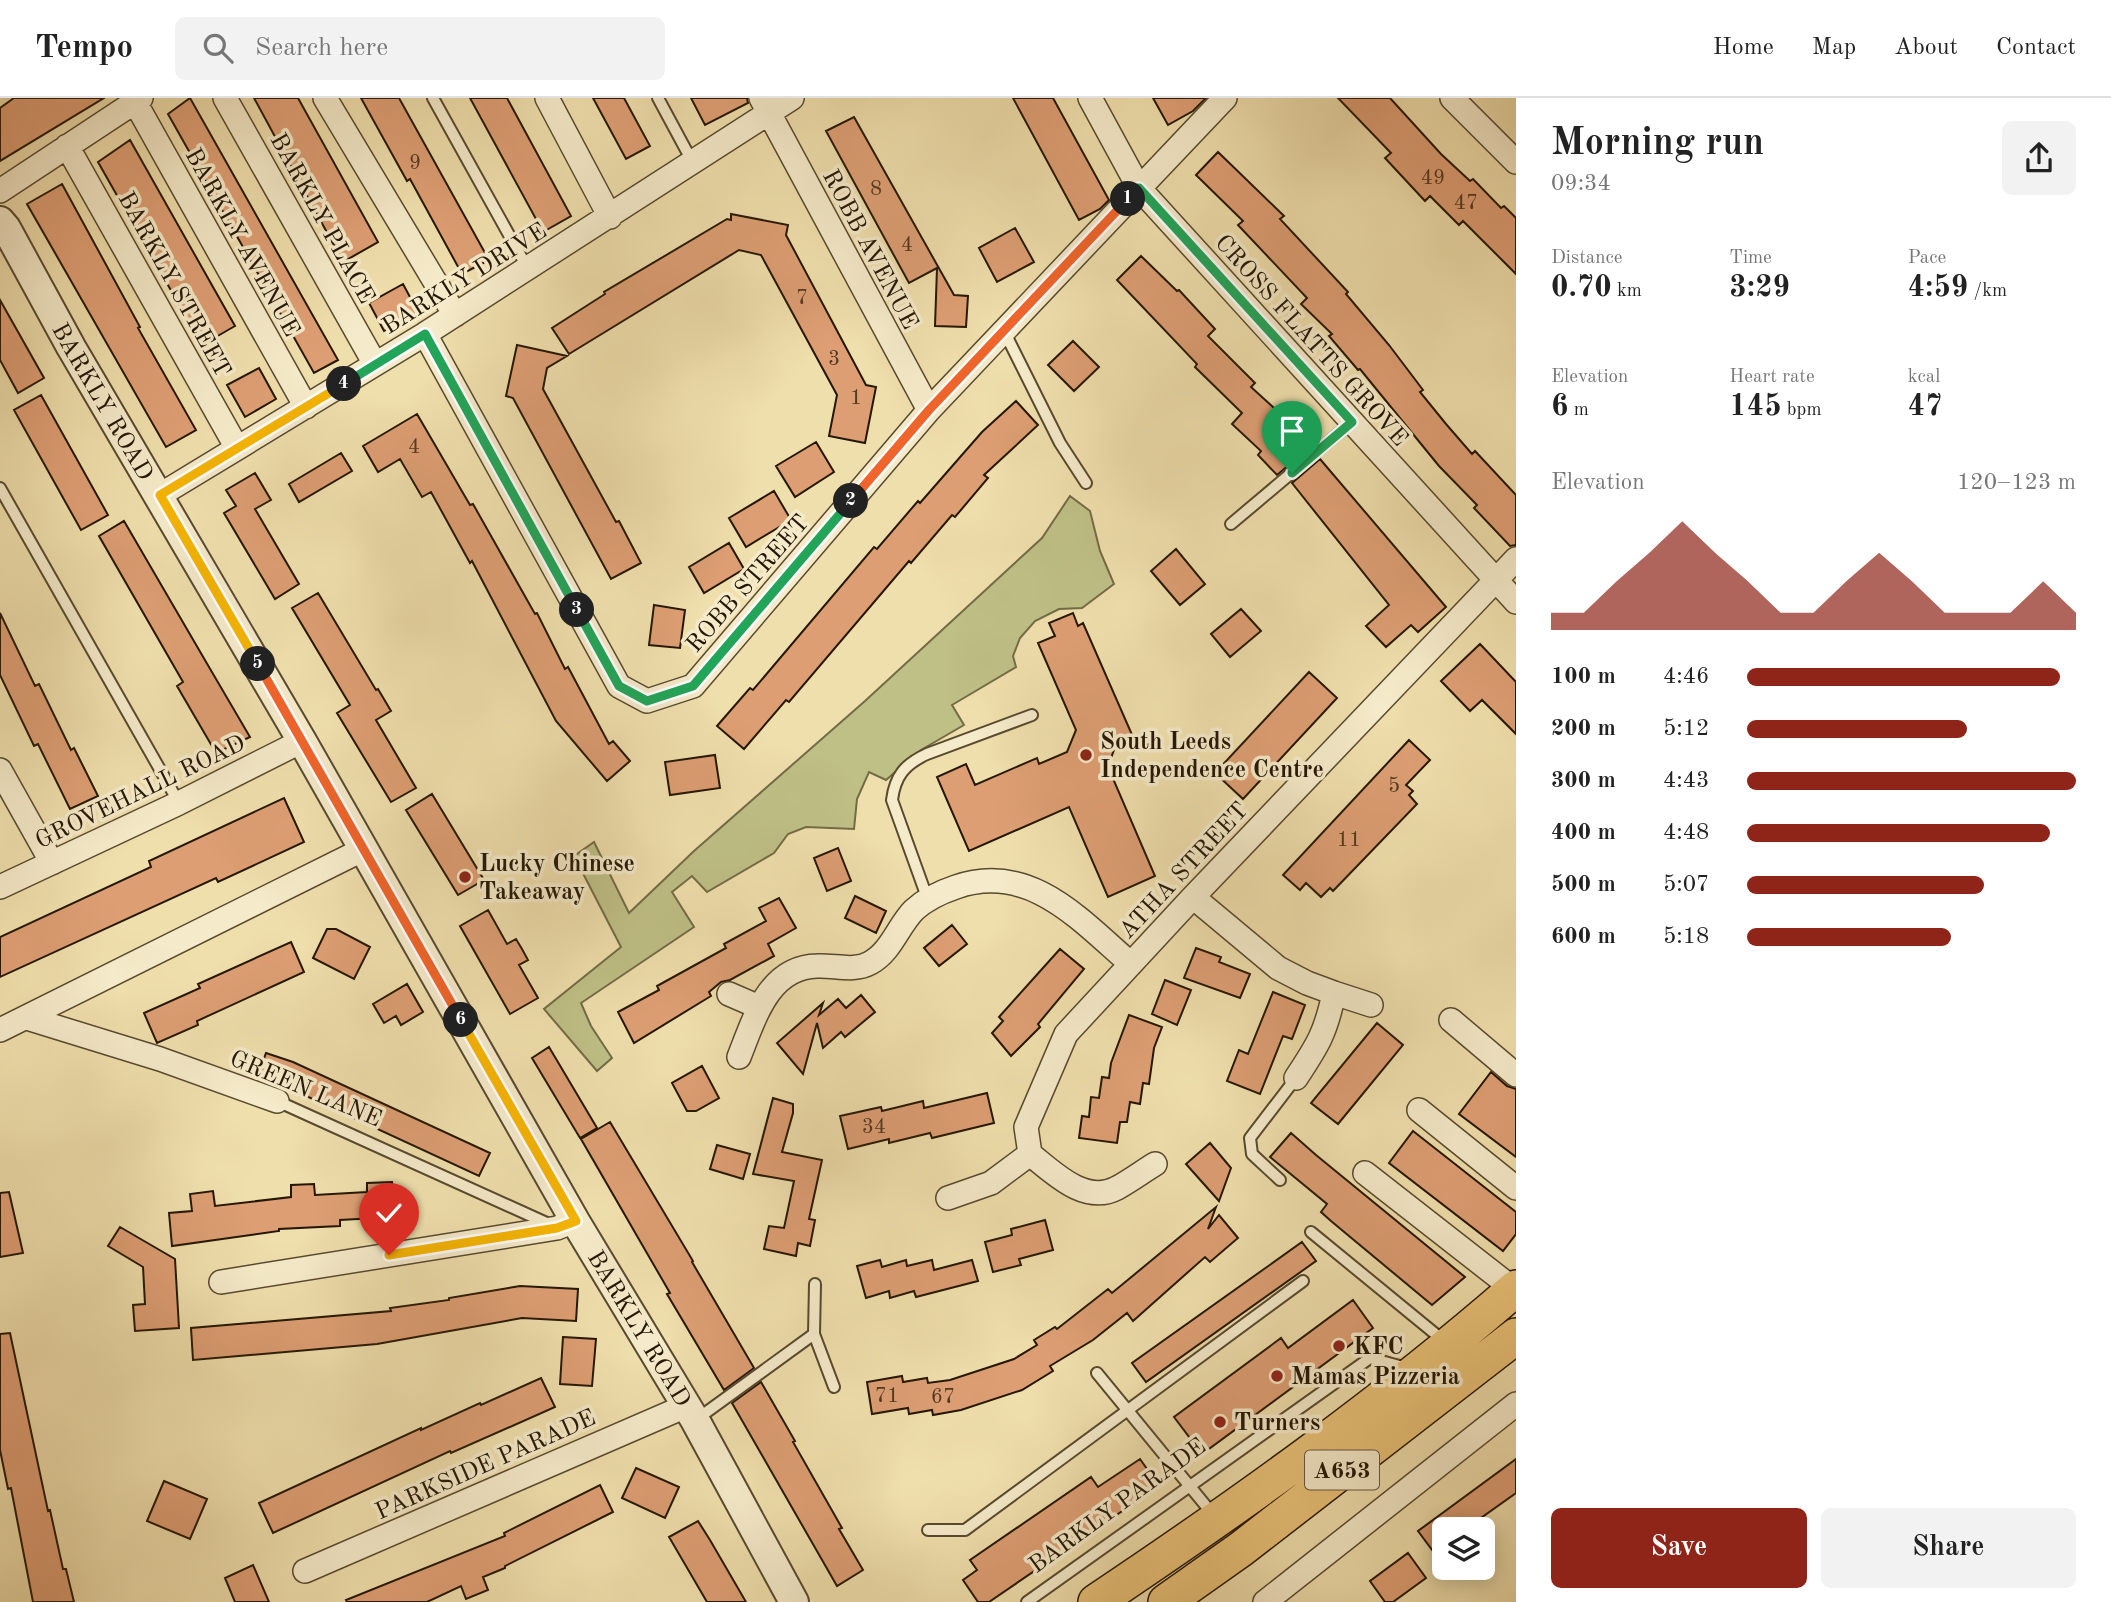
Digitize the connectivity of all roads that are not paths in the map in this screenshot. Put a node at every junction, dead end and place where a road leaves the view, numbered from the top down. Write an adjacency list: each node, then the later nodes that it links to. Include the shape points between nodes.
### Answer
1 (225, 98): 23 (street, BARKLY PLACE)
2 (325, 98): 20 (street)
3 (433, 98): 19 (lane)
4 (547, 98): 17 (street)
5 (658, 98): 14 (lane)
6 (792, 98): 11 (street, BARKLY DRIVE)
7 (1090, 98): 15 (street, CROSS FLATTS GROVE)
8 (1225, 98): 15 (street, ROBB STREET)
9 (1452, 98): 13 (street)
10 (138, 100): 12 (street); 24 (street, BARKLY AVENUE)
11 (764, 105): 14 (street, BARKLY DRIVE); 25 (street, ROBB AVENUE)
12 (66, 146): 16 (street); 27 (street, BARKLY STREET)
13 (1516, 162)
14 (693, 163): 17 (street, BARKLY DRIVE)
15 (1139, 188): 21 (street, ROBB STREET); 26 (street, CROSS FLATTS GROVE)
16 (0, 191)
17 (610, 217): 19 (street, BARKLY DRIVE)
18 (0, 221): 30 (street, BARKLY ROAD)
19 (528, 269): 20 (street, BARKLY DRIVE)
20 (454, 314): 22 (street, BARKLY DRIVE)
21 (1004, 331): 25 (street, ROBB STREET); 28 (lane, via 1060,443)
22 (425, 334): 23 (street, BARKLY DRIVE); 25 (street, ROBB STREET, via 619,686 647,701 693,686)
23 (375, 364): 24 (street, BARKLY DRIVE)
24 (306, 407): 27 (street, BARKLY DRIVE)
25 (929, 410)
26 (1352, 422): 31 (lane); 33 (street, CROSS FLATTS GROVE)
27 (237, 448): 30 (street, BARKLY DRIVE)
28 (1086, 483)
29 (0, 488): 38 (lane)
30 (160, 495): 36 (street, BARKLY ROAD)
31 (1231, 524)
32 (1516, 559): 33 (street, ATHA STREET)
33 (1495, 580): 34 (street, CROSS FLATTS GROVE); 42 (street, ATHA STREET)
34 (1516, 602)
35 (1032, 715): 43 (lane, via 927,754 901,771 892,800)
36 (302, 741): 38 (street, GROVEHALL ROAD); 39 (street, BARKLY ROAD)
37 (0, 770): 40 (street)
38 (178, 803): 40 (street, GROVEHALL ROAD)
39 (364, 849): 49 (street); 63 (street, BARKLY ROAD)
40 (52, 863): 41 (street, GROVEHALL ROAD)
41 (0, 887)
42 (1193, 897): 44 (street, ATHA STREET); 45 (street, via 1278,968)
43 (928, 901): 44 (street, via 970,882 1002,880 1033,888 1061,904); 48 (street, via 869,964 794,971 776,983)
44 (1131, 964): 57 (street, ATHA STREET, via 1066,1034 1026,1127)
45 (1335, 993): 47 (street); 54 (street, via 1320,1042)
46 (729, 994): 48 (street)
47 (1371, 1005)
48 (760, 1007): 52 (street)
49 (27, 1018): 51 (street); 55 (street, GREEN LANE)
50 (1451, 1020): 53 (street)
51 (0, 1030)
52 (739, 1057)
53 (1516, 1075)
54 (1296, 1078): 60 (lane, via 1250,1138 1252,1154)
55 (277, 1101): 63 (lane, GREEN LANE)
56 (1419, 1110): 61 (street)
57 (1030, 1154): 58 (street, via 1086,1193 1114,1190); 62 (street, via 991,1183)
58 (1154, 1164)
59 (1365, 1173): 68 (street)
60 (1280, 1180)
61 (1516, 1188)
62 (948, 1198)
63 (566, 1225): 66 (street); 77 (street, BARKLY ROAD)
64 (1311, 1232): 71 (lane)
65 (1303, 1281): 76 (lane)
66 (221, 1282)
67 (815, 1284): 69 (lane)
68 (1516, 1290): 71 (main road, A653)
69 (814, 1334): 74 (lane); 77 (lane)
70 (1516, 1336): 71 (main road, A653)
71 (1462, 1357): 72 (main road, A653); 80 (main road, A653)
72 (1416, 1371): 78 (lane, BARKLY PARADE, via 1370,1358); 80 (main road, A653)
73 (1097, 1373): 76 (lane)
74 (834, 1387)
75 (1516, 1404): 86 (street)
76 (1129, 1411): 78 (lane); 79 (lane, via 965,1530)
77 (690, 1413): 81 (street, PARKSIDE PARADE); 82 (street, BARKLY ROAD)
78 (1189, 1485): 80 (lane); 83 (lane, BARKLY PARADE)
79 (928, 1530)
80 (1230, 1534): 84 (main road, A653); 85 (main road, A653)
81 (305, 1571)
82 (794, 1602)
83 (1027, 1602)
84 (1096, 1602)
85 (1166, 1602)
86 (1265, 1602)

